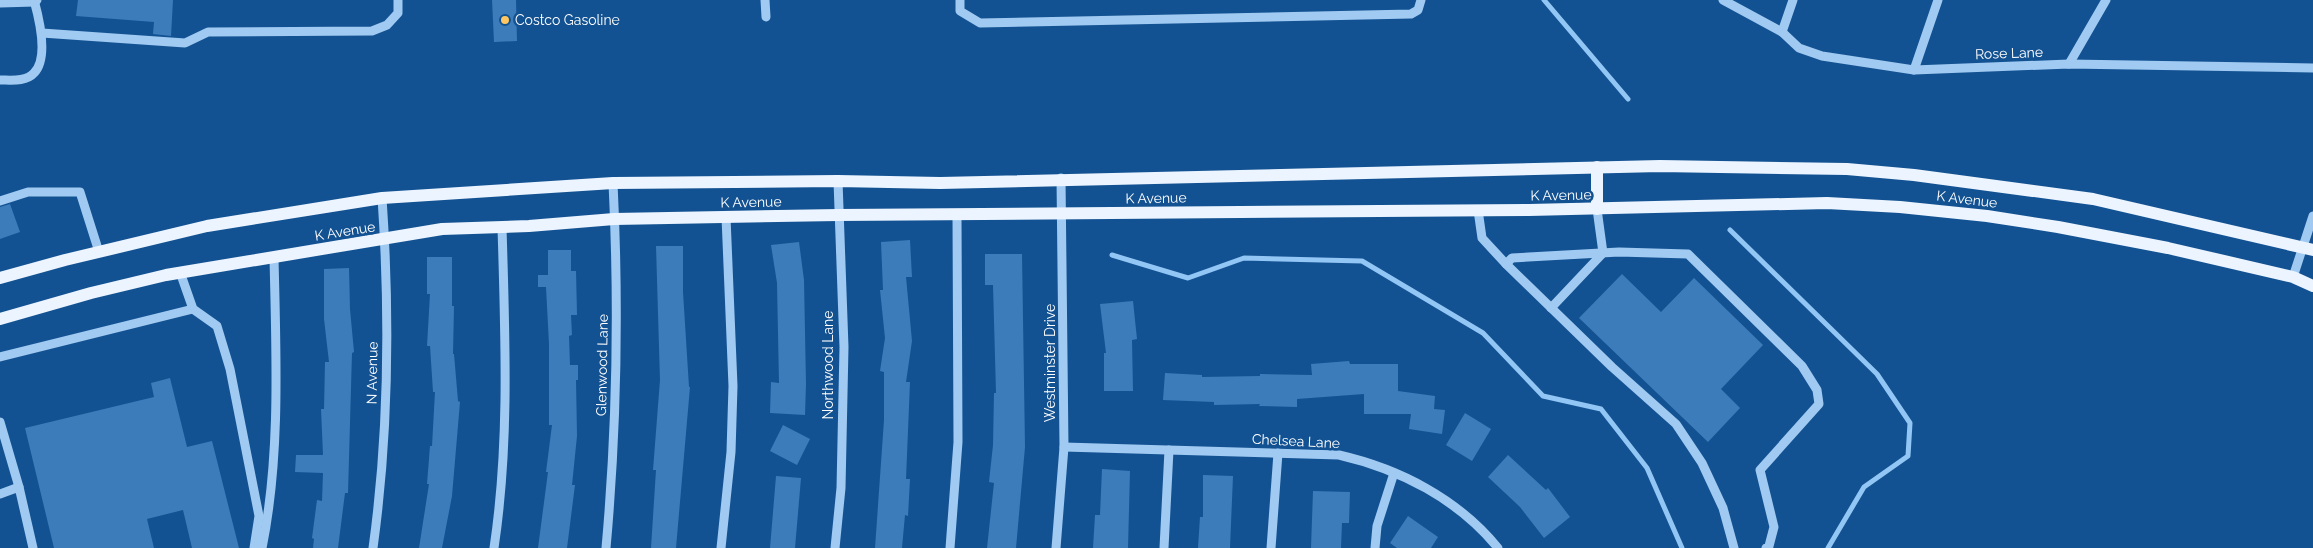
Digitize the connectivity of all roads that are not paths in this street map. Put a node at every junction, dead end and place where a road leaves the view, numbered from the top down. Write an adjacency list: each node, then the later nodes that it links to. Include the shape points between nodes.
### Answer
1 (398, 0): 13 (street, via 398,13 387,25 372,31 208,32 185,43)
2 (765, 0): 11 (street)
3 (960, 0): 4 (street, via 960,11 980,23 1411,14 1418,10)
4 (1420, 0)
5 (1723, 0): 12 (street, Rose Lane)
6 (1793, 0): 12 (street)
7 (1938, 0): 16 (street)
8 (2106, 0): 14 (street)
9 (35, 1): 10 (street); 13 (street)
10 (0, 3)
11 (766, 17)
12 (1782, 32): 16 (street, Rose Lane, via 1799,48 1822,56)
13 (42, 33): 17 (street, via 40,63 34,74 20,80)
14 (2069, 64): 15 (street, Rose Lane); 16 (street, Rose Lane)
15 (2313, 68)
16 (1914, 70)
17 (0, 80)
18 (1597, 167): 19 (main road, K Avenue, via 1430,173); 24 (main road); 34 (main road, K Avenue, via 1800,167 1923,176 2093,198)
19 (1061, 178): 20 (main road, K Avenue, via 940,183); 26 (street, Westminster Drive)
20 (838, 181): 21 (main road, K Avenue); 27 (street, Northwood Lane)
21 (613, 183): 22 (main road, K Avenue); 31 (street, Glenwood Lane)
22 (382, 198): 33 (street, N Avenue); 35 (main road, K Avenue, via 207,226)
23 (0, 201): 35 (street, via 28,192 80,192)
24 (1597, 209): 25 (main road, K Avenue); 36 (street); 40 (main road, K Avenue, via 1827,203 1900,207 2058,227)
25 (1478, 210): 26 (main road, K Avenue); 38 (street, via 1482,238)
26 (1062, 214): 28 (main road, K Avenue); 48 (street, Westminster Drive)
27 (838, 215): 28 (main road, K Avenue); 30 (main road, K Avenue); 61 (street, Northwood Lane, via 844,347 841,488)
28 (957, 215): 62 (street, via 958,442)
29 (2313, 216): 34 (street)
30 (726, 217): 31 (main road, K Avenue); 60 (street, via 733,386 731,452)
31 (614, 219): 32 (main road, K Avenue); 59 (street, Glenwood Lane, via 616,393)
32 (502, 227): 33 (main road, K Avenue, via 442,229); 58 (street, via 506,409)
33 (385, 240): 37 (main road, K Avenue); 57 (street, N Avenue, via 388,358 383,466)
34 (2307, 248): 40 (street)
35 (99, 252): 41 (main road, K Avenue)
36 (1603, 253): 38 (street, via 1512,258); 43 (street); 69 (street, via 1688,254 1802,366 1817,390 1819,404 1760,470 1774,527)
37 (274, 257): 39 (main road, K Avenue); 56 (street, via 274,443 271,502)
38 (1506, 264): 43 (street)
39 (180, 272): 44 (street); 45 (main road, K Avenue)
40 (2293, 277): 42 (main road, K Avenue)
41 (0, 278)
42 (2313, 286)
43 (1551, 308): 68 (street, via 1676,424 1702,463 1723,508)
44 (193, 309): 46 (street); 55 (street, via 217,326 230,369 259,516)
45 (0, 319)
46 (0, 357)
47 (0, 422): 52 (street)
48 (1064, 447): 49 (street, Chelsea Lane); 63 (street, Westminster Drive)
49 (1169, 450): 50 (street, Chelsea Lane); 64 (street)
50 (1278, 453): 51 (street, Chelsea Lane, via 1339,455 1371,462); 65 (street)
51 (1394, 473): 66 (street, via 1377,526); 67 (street, Chelsea Lane, via 1456,506)
52 (19, 487): 53 (street); 54 (street)
53 (0, 494)
54 (33, 548)
55 (254, 548)
56 (262, 548)
57 (373, 548)
58 (494, 548)
59 (606, 548)
60 (721, 548)
61 (835, 548)
62 (950, 548)
63 (1056, 548)
64 (1164, 548)
65 (1271, 548)
66 (1376, 548)
67 (1498, 548)
68 (1734, 548)
69 (1766, 548)

